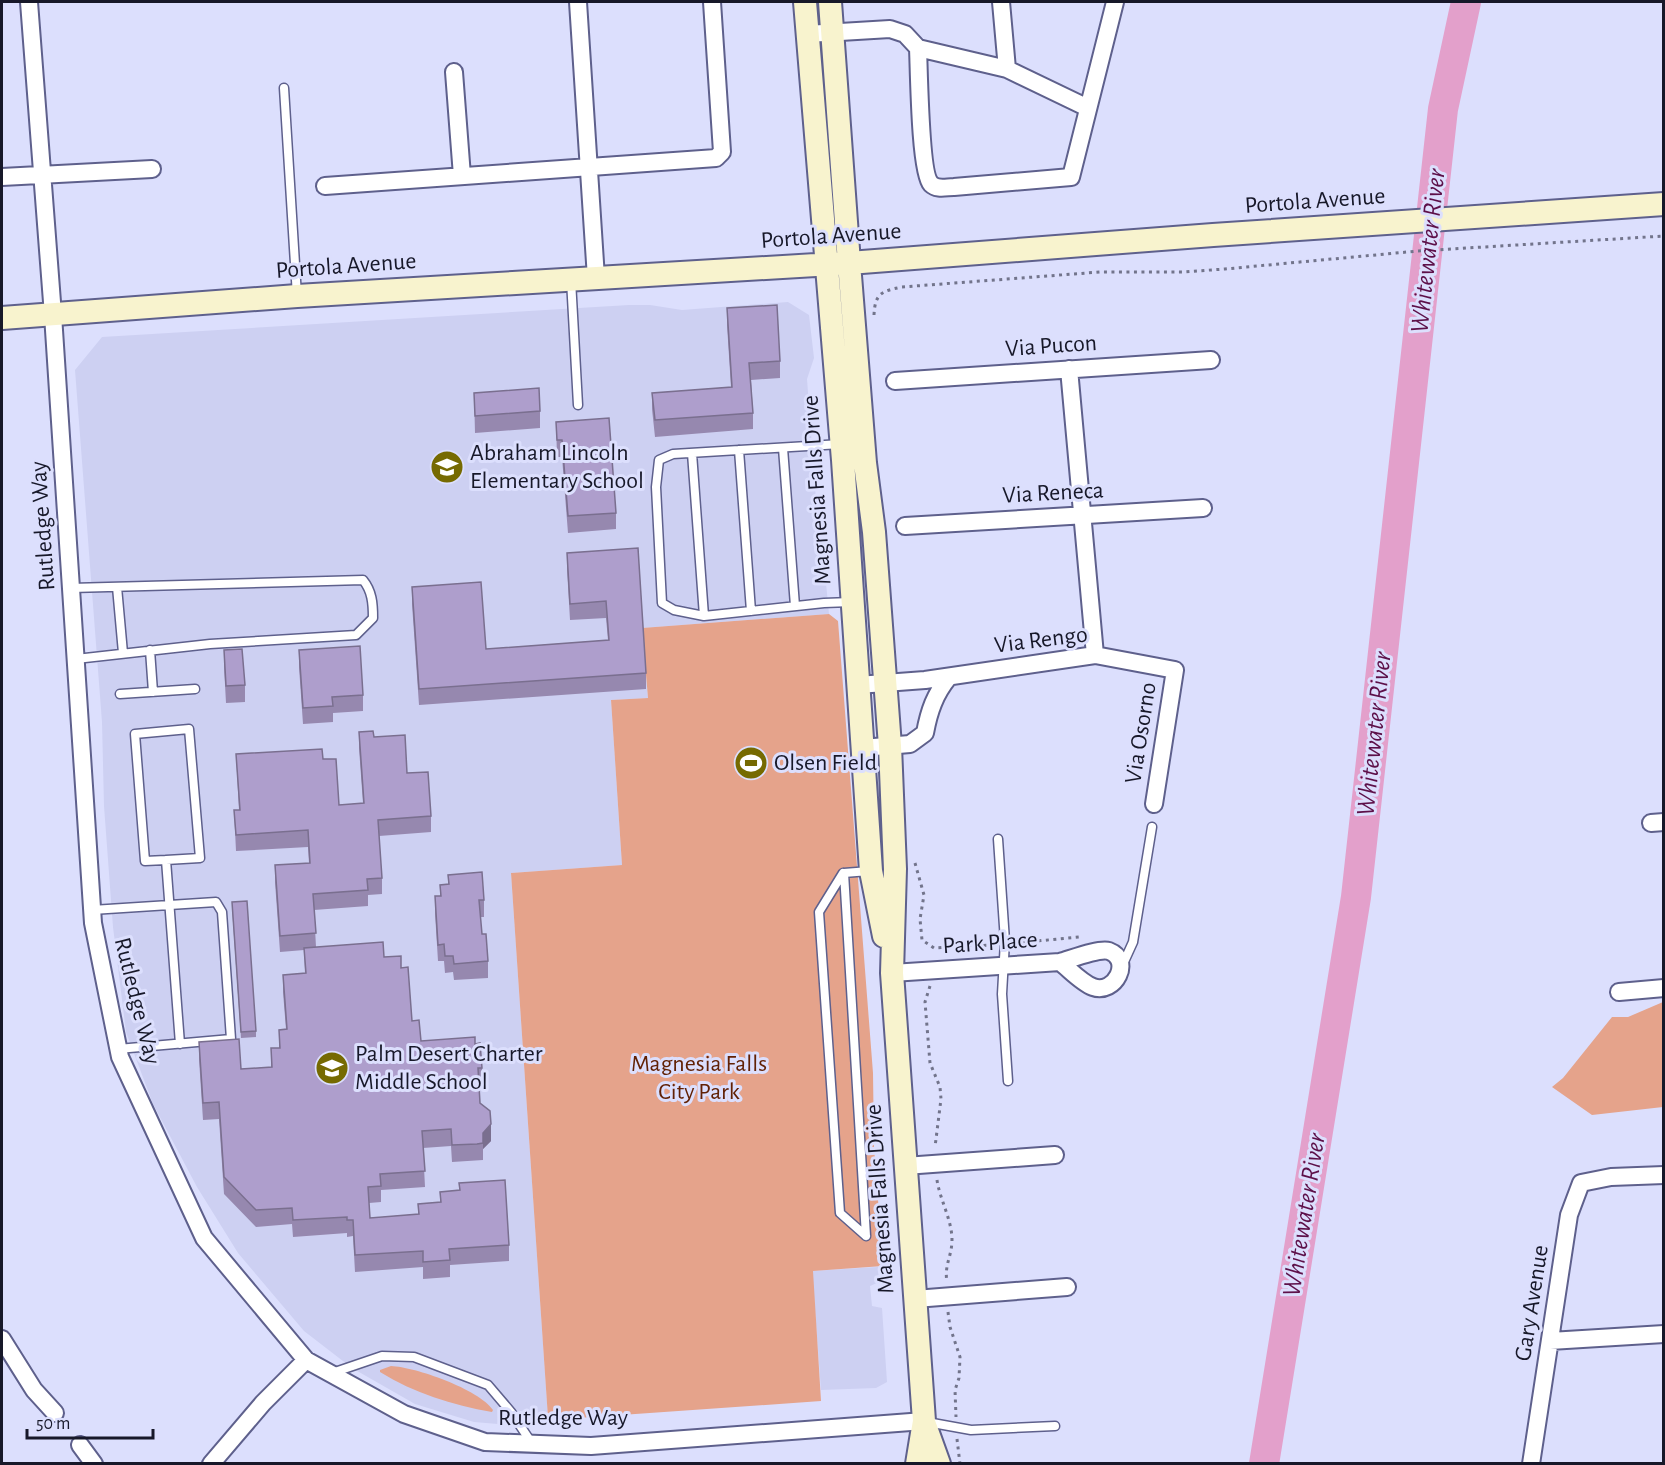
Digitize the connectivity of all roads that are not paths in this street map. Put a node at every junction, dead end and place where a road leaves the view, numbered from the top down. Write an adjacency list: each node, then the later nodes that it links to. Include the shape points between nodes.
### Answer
1 (29, 2): 17 (street, Rutledge Way)
2 (578, 2): 15 (street)
3 (712, 2): 15 (street, via 722,152 716,158)
4 (805, 2): 9 (street, Magnesia Falls Drive)
5 (830, 2): 8 (street, Magnesia Falls Drive)
6 (1001, 2): 11 (street)
7 (1115, 2): 14 (street)
8 (831, 32): 9 (street); 10 (street, via 890,29 904,34); 22 (street, Magnesia Falls Drive)
9 (807, 34): 23 (street, Magnesia Falls Drive)
10 (918, 48): 11 (street); 14 (street, via 926,173 930,183 938,188 1071,177)
11 (1006, 69): 14 (street)
12 (454, 72): 18 (street)
13 (284, 88): 26 (lane)
14 (1088, 108)
15 (589, 167): 18 (street); 24 (street)
16 (152, 169): 17 (street)
17 (41, 175): 19 (street); 27 (street, Rutledge Way)
18 (462, 176): 20 (street)
19 (2, 177)
20 (325, 186)
21 (1657, 205): 22 (street, Portola Avenue)
22 (849, 262): 23 (street, Portola Avenue); 52 (street, Magnesia Falls Drive)
23 (825, 264): 24 (street, Portola Avenue); 33 (street, Magnesia Falls Drive)
24 (596, 278): 25 (street, Portola Avenue)
25 (571, 280): 26 (street, Portola Avenue); 32 (lane)
26 (297, 296): 27 (street, Portola Avenue)
27 (53, 315): 28 (street, Portola Avenue); 41 (street, Rutledge Way)
28 (2, 318)
29 (1211, 360): 30 (street, Via Pucon)
30 (1069, 369): 31 (street, Via Pucon); 38 (street)
31 (894, 381)
32 (578, 405)
33 (841, 444): 34 (lane); 42 (street, Magnesia Falls Drive)
34 (783, 448): 35 (lane); 43 (lane)
35 (739, 450): 36 (lane); 44 (lane)
36 (692, 453): 45 (lane); 45 (lane, via 659,460 656,487 662,603 674,610)
37 (1203, 508): 38 (street, Via Reneca)
38 (1083, 515): 39 (street, Via Reneca); 48 (street)
39 (905, 526)
40 (117, 586): 41 (lane); 46 (lane, via 363,580 371,589 373,618 356,635); 47 (lane)
41 (71, 588): 49 (street, Rutledge Way)
42 (853, 602): 43 (lane); 53 (street, Magnesia Falls Drive)
43 (795, 606): 44 (lane)
44 (750, 611): 45 (lane)
45 (704, 616)
46 (150, 650): 47 (lane); 55 (lane)
47 (123, 653): 49 (lane)
48 (1095, 655): 50 (street, Via Rengo); 51 (street, Via Rengo)
49 (76, 659): 66 (street, Rutledge Way)
50 (1175, 670): 59 (street, Via Osorno)
51 (949, 677): 52 (street, Via Rengo); 57 (street, via 938,690 925,733 910,744)
52 (886, 682): 53 (street, Via Rengo); 57 (street, Magnesia Falls Drive)
53 (858, 685): 58 (street, Magnesia Falls Drive)
54 (195, 689): 55 (lane)
55 (153, 692): 56 (lane)
56 (120, 694)
57 (890, 746): 58 (street); 63 (street, Magnesia Falls Drive)
58 (862, 748): 63 (street, Magnesia Falls Drive)
59 (1154, 804)
60 (1152, 828): 70 (lane, via 1133,942)
61 (998, 839): 68 (lane, via 1005,944)
62 (166, 860): 62 (lane, via 200,858 189,729 135,734 145,861); 65 (lane)
63 (883, 870): 64 (lane); 69 (street, Magnesia Falls Drive)
64 (843, 873): 64 (lane, via 819,912 840,1213 866,1236)
65 (169, 905): 66 (lane); 73 (lane); 73 (lane, via 216,902 222,912 231,1039)
66 (92, 910): 74 (street, Rutledge Way)
67 (1060, 962): 68 (street, Park Place); 70 (street, Park Place, via 1092,987 1110,985); 70 (street, via 1108,951 1117,957)
68 (1002, 966): 69 (street, Park Place); 75 (lane)
69 (892, 973): 77 (street, Magnesia Falls Drive)
70 (1119, 974)
71 (1664, 988): 72 (street)
72 (1619, 992)
73 (180, 1044): 74 (lane)
74 (118, 1049): 84 (street, Rutledge Way, via 204,1238)
75 (1008, 1081)
76 (1055, 1155): 77 (street)
77 (904, 1166): 80 (street, Magnesia Falls Drive)
78 (1664, 1175): 83 (street, Gary Avenue, via 1611,1177 1581,1183 1569,1215)
79 (1067, 1287): 80 (street)
80 (915, 1299): 87 (street, Magnesia Falls Drive)
81 (1664, 1334): 83 (street)
82 (2, 1339): 86 (street, via 34,1390)
83 (1550, 1341): 97 (street, Gary Avenue)
84 (306, 1360): 85 (street, Rutledge Way); 93 (street)
85 (330, 1374): 90 (street, Rutledge Way, via 424,1421 485,1442); 90 (lane, via 382,1356 414,1357 488,1385)
86 (55, 1413)
87 (924, 1421): 88 (lane, via 971,1430); 91 (street, Rutledge Way); 95 (street, Magnesia Falls Drive); 96 (street, Magnesia Falls Drive)
88 (1055, 1426)
89 (80, 1445): 92 (street)
90 (533, 1445): 91 (street, Rutledge Way)
91 (591, 1446): 94 (street)
92 (94, 1464)
93 (211, 1464)
94 (592, 1464)
95 (917, 1464)
96 (939, 1464)
97 (1531, 1464)

